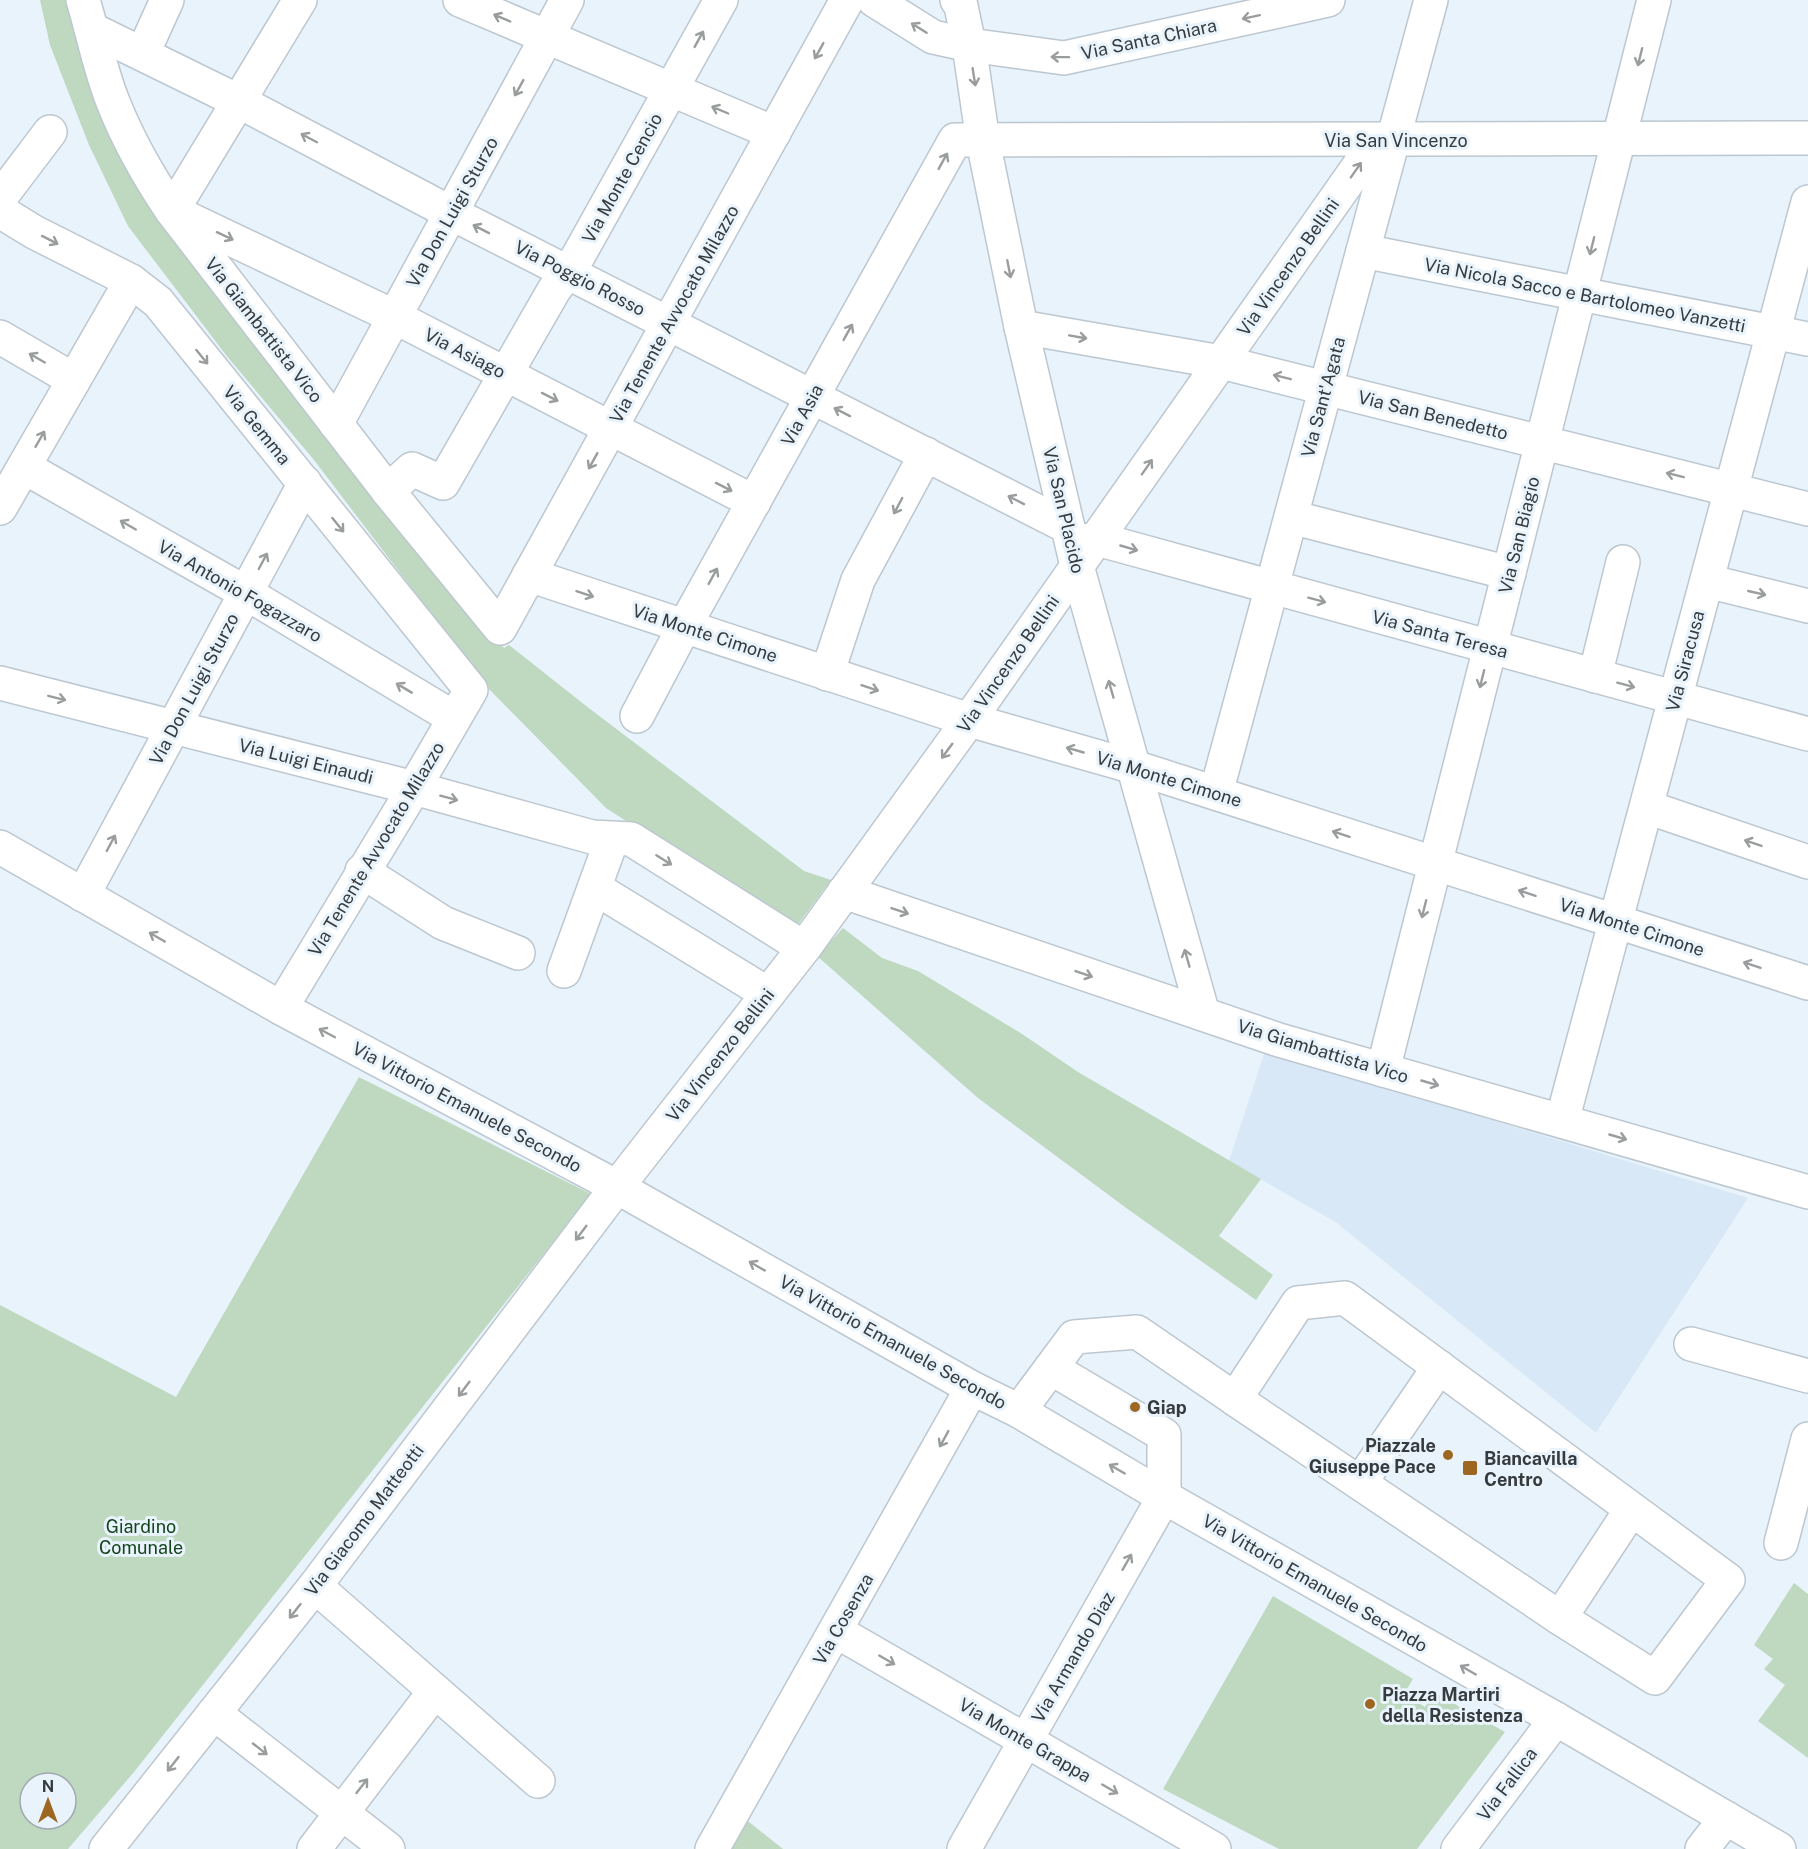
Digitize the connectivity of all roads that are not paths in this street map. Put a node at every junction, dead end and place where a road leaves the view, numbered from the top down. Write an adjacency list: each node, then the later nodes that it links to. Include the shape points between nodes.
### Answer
1 (167, 0): 15 (street)
2 (300, 0): 17 (street)
3 (460, 0): 13 (street, one-way to 3)
4 (567, 0): 13 (street, Via Don Luigi Sturzo)
5 (721, 0): 16 (street, Via Monte Cencio, one-way to 5)
6 (847, 0): 19 (street, Via Tenente Avvocato Milazzo, one-way to 19)
7 (874, 0): 14 (street, Via Santa Chiara, one-way to 7, via 933,37)
8 (957, 0): 14 (street, Via San Placido)
9 (1328, 0): 14 (street, Via Santa Chiara, one-way to 14, via 1064,58)
10 (1431, 0): 22 (street, Via Sant'Agata)
11 (1654, 0): 21 (street, Via San Biagio, one-way to 21)
12 (87, 14): 15 (street, Via Poggio Rosso); 27 (street, Via Giambattista Vico, via 112,100 133,146)
13 (547, 37): 16 (street); 28 (street, Via Don Luigi Sturzo, one-way to 28)
14 (969, 45): 23 (street, Via San Placido, one-way to 23)
15 (142, 53): 17 (street, Via Poggio Rosso)
16 (671, 89): 19 (street, one-way to 16); 30 (street, Via Monte Cencio)
17 (240, 102): 27 (street); 28 (street, Via Poggio Rosso, one-way to 17)
18 (50, 132): 24 (street)
19 (774, 133): 34 (street, Via Tenente Avvocato Milazzo)
20 (1808, 138): 21 (street, Via San Vincenzo)
21 (1619, 139): 22 (street, Via San Vincenzo); 32 (street, Via San Biagio, one-way to 32)
22 (1393, 140): 23 (street, Via San Vincenzo); 29 (street, Via Sant'Agata); 39 (street, Via Vincenzo Bellini, one-way to 22, via 1363,160)
23 (983, 141): 35 (street, Via San Placido, one-way to 35); 43 (street, Via Asia, one-way to 23, via 955,140)
24 (0, 198)
25 (1808, 202): 36 (street, Via Siracusa)
26 (0, 211): 31 (street, Via Gemma, one-way to 31)
27 (172, 212): 33 (street, Via Asiago, one-way to 33); 44 (street, Via Giambattista Vico)
28 (451, 213): 30 (street, Via Poggio Rosso, one-way to 28); 33 (street, Via Don Luigi Sturzo)
29 (1363, 251): 32 (street, Via Nicola Sacco e Bartolomeo Vanzetti); 42 (street, Via Sant'Agata)
30 (566, 272): 34 (street, Via Poggio Rosso); 40 (street, Via Monte Cencio)
31 (131, 281): 41 (street); 49 (street, Via Gemma, one-way to 49, via 158,302)
32 (1580, 294): 36 (street, Via Nicola Sacco e Bartolomeo Vanzetti); 46 (street, Via San Biagio)
33 (395, 317): 40 (street, Via Asiago); 44 (street, Via Don Luigi Sturzo)
34 (668, 324): 43 (street, Via Poggio Rosso); 45 (street, Via Tenente Avvocato Milazzo)
35 (1021, 327): 39 (street, Via San Benedetto, one-way to 39); 56 (street, Via San Placido)
36 (1773, 332): 38 (street, Via Nicola Sacco e Bartolomeo Vanzetti); 50 (street, Via Siracusa)
37 (0, 337): 41 (street, one-way to 37)
38 (1808, 339)
39 (1221, 362): 42 (street, Via San Benedetto, one-way to 39); 56 (street, Via Vincenzo Bellini, one-way to 39)
40 (505, 374): 45 (street, Via Asiago, one-way to 45); 51 (street, Via Monte Cencio, via 443,483 412,469)
41 (74, 380): 48 (street, one-way to 41)
42 (1326, 388): 46 (street, Via San Benedetto); 55 (street, Via Sant'Agata)
43 (812, 397): 47 (street, Via Poggio Rosso, one-way to 43); 52 (street, Via Asia)
44 (336, 424): 51 (street, Via Giambattista Vico)
45 (611, 428): 52 (street, Via Asiago, one-way to 52); 59 (street, Via Tenente Avvocato Milazzo, one-way to 59)
46 (1542, 442): 50 (street, Via San Benedetto, one-way to 46); 58 (street, Via San Biagio)
47 (926, 454): 56 (street, Via Poggio Rosso, one-way to 47); 67 (street, one-way to 67, via 858,580)
48 (24, 467): 53 (street); 62 (street, Via Antonio Fogazzaro, one-way to 48)
49 (305, 483): 62 (street, Via Don Luigi Sturzo, one-way to 49); 70 (street, Via Gemma, one-way to 70)
50 (1731, 490): 54 (street, Via San Benedetto); 60 (street, Via Siracusa)
51 (388, 491): 65 (street, Via Giambattista Vico)
52 (754, 502): 64 (street, Via Asia, one-way to 52)
53 (0, 508)
54 (1808, 509)
55 (1291, 517): 58 (street); 61 (street, Via Sant'Agata)
56 (1078, 544): 61 (street, Via Santa Teresa, one-way to 61); 74 (street, Via Vincenzo Bellini); 77 (street, Via San Placido, one-way to 56)
57 (1623, 562): 68 (street)
58 (1509, 573): 66 (street, Via San Biagio)
59 (529, 575): 64 (street, Via Monte Cimone, one-way to 64); 65 (street, Via Tenente Avvocato Milazzo)
60 (1707, 581): 63 (street, one-way to 63); 71 (street, Via Siracusa)
61 (1272, 588): 66 (street, Via Santa Teresa, one-way to 66); 79 (street, Via Sant'Agata)
62 (246, 592): 73 (street, Via Antonio Fogazzaro, one-way to 62); 75 (street, Via Don Luigi Sturzo)
63 (1808, 606)
64 (684, 627): 67 (street, Via Monte Cimone); 72 (street, Via Asia)
65 (500, 628)
66 (1490, 648): 68 (street, Via Santa Teresa); 84 (street, Via San Biagio, one-way to 84)
67 (827, 674): 74 (street, Via Monte Cimone, one-way to 74)
68 (1595, 676): 71 (street, Via Santa Teresa, one-way to 71)
69 (0, 684): 75 (street, Via Luigi Einaudi, one-way to 75)
70 (471, 690): 73 (street, Via Tenente Avvocato Milazzo)
71 (1676, 698): 76 (street, Via Santa Teresa); 80 (street, Via Siracusa)
72 (637, 716)
73 (454, 718): 78 (street, Via Tenente Avvocato Milazzo)
74 (969, 720): 77 (street, Via Monte Cimone, one-way to 74); 87 (street, Via Vincenzo Bellini, one-way to 87)
75 (173, 728): 78 (street, Via Luigi Einaudi); 88 (street, Via Don Luigi Sturzo, one-way to 75)
76 (1808, 734)
77 (1134, 767): 79 (street, Via Monte Cimone); 96 (street, Via San Placido, one-way to 77)
78 (414, 788): 81 (street, Via Luigi Einaudi, one-way to 81, via 592,837); 85 (street, Via Tenente Avvocato Milazzo)
79 (1216, 793): 84 (street, Via Monte Cimone, one-way to 79)
80 (1647, 807): 83 (street, one-way to 80); 89 (street, Via Siracusa)
81 (612, 838): 86 (street); 90 (street, Via Luigi Einaudi, one-way to 90, via 631,839)
82 (0, 847): 88 (street, Via Vittorio Emanuele Secondo)
83 (1808, 862)
84 (1436, 864): 89 (street, Via Monte Cimone, one-way to 84); 97 (street, Via San Biagio, one-way to 97)
85 (362, 871): 91 (street, via 443,923); 95 (street, Via Tenente Avvocato Milazzo)
86 (595, 888): 92 (street); 94 (street)
87 (844, 892): 90 (street, Via Vincenzo Bellini); 96 (street, Via Giambattista Vico, one-way to 96)
88 (83, 895): 95 (street, Via Vittorio Emanuele Secondo, one-way to 88)
89 (1616, 922): 93 (street, Via Monte Cimone, one-way to 89); 98 (street, Via Siracusa)
90 (804, 948): 94 (street, Via Vincenzo Bellini)
91 (518, 953)
92 (564, 970)
93 (1808, 983)
94 (768, 994): 99 (street, Via Vincenzo Bellini)
95 (280, 1008): 99 (street, Via Vittorio Emanuele Secondo, one-way to 95)
96 (1203, 1014): 97 (street, Via Giambattista Vico)
97 (1383, 1070): 98 (street, Via Giambattista Vico, one-way to 98)
98 (1562, 1121): 100 (street, Via Giambattista Vico, one-way to 100)
99 (617, 1187): 105 (street, Via Vittorio Emanuele Secondo, one-way to 99); 115 (street, Via Giacomo Matteotti, one-way to 115)
100 (1808, 1192)
101 (1691, 1344): 104 (street)
102 (1439, 1367): 107 (street, via 1346,1298 1298,1303); 111 (street); 113 (street)
103 (1051, 1368): 106 (street); 107 (street, via 1074,1337 1137,1332); 108 (street)
104 (1808, 1376)
105 (972, 1388): 108 (street, Via Vittorio Emanuele Secondo); 117 (street, Via Cosenza, one-way to 117)
106 (1097, 1396): 109 (street); 112 (street, via 1164,1435)
107 (1234, 1399): 111 (street)
108 (1019, 1411): 109 (street, Via Vittorio Emanuele Secondo)
109 (1049, 1429): 112 (street, Via Vittorio Emanuele Secondo, one-way to 109)
110 (1808, 1439): 114 (street)
111 (1360, 1483): 116 (street)
112 (1164, 1497): 120 (street, Via Vittorio Emanuele Secondo, one-way to 112); 121 (street, Via Armando Diaz, one-way to 112)
113 (1631, 1510): 116 (street); 116 (street, via 1728,1580 1655,1678)
114 (1780, 1543)
115 (315, 1586): 118 (street); 119 (street, Via Giacomo Matteotti, one-way to 119)
116 (1560, 1618)
117 (836, 1630): 121 (street, Via Monte Grappa, one-way to 121); 128 (street, Via Cosenza)
118 (435, 1691): 122 (street); 123 (street, one-way to 118)
119 (213, 1713): 123 (street, one-way to 123); 125 (street, Via Giacomo Matteotti, one-way to 125)
120 (1556, 1719): 124 (street, Via Vittorio Emanuele Secondo); 131 (street, Via Fallica)
121 (1026, 1740): 129 (street, Via Armando Diaz); 130 (street, Via Monte Grappa, one-way to 130)
122 (538, 1780)
123 (342, 1813): 126 (street); 127 (street)
124 (1726, 1818): 132 (street); 133 (street, Via Vittorio Emanuele Secondo)
125 (106, 1849)
126 (314, 1849)
127 (388, 1849)
128 (712, 1849)
129 (964, 1849)
130 (1214, 1849)
131 (1458, 1849)
132 (1702, 1849)
133 (1779, 1849)

